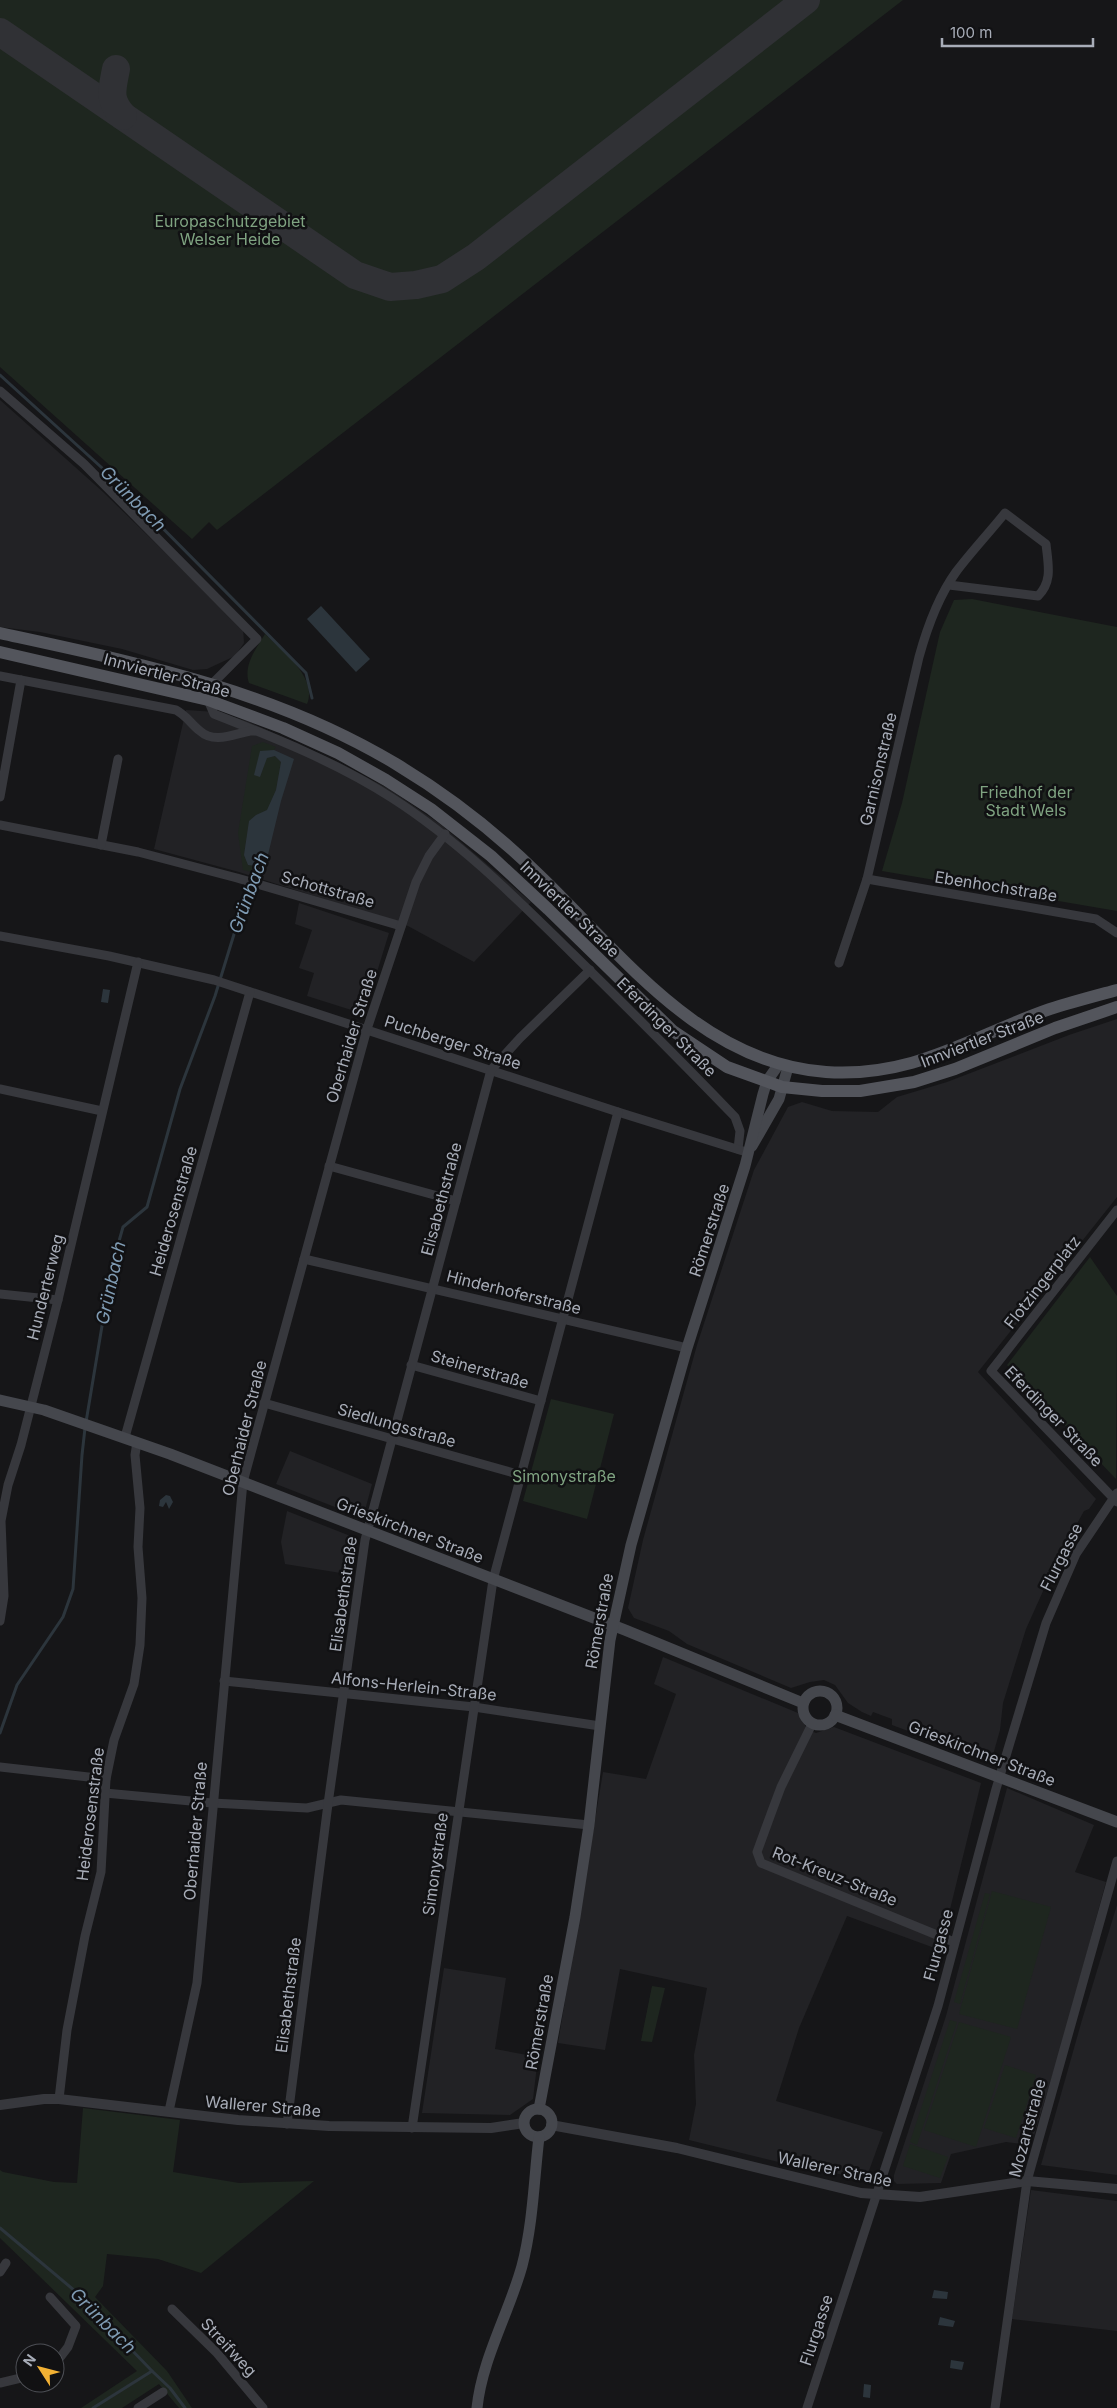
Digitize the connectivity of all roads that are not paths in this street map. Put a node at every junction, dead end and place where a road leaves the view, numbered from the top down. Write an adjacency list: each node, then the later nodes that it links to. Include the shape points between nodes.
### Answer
1 (0, 391): 7 (street, via 84,464 258,639)
2 (949, 585): 2 (street, Garnisonstraße, via 1038,596 1049,579 1046,544 1005,513); 16 (street, Garnisonstraße, via 926,633)
3 (0, 633): 7 (main road, Innviertler Straße)
4 (0, 652): 8 (main road, Innviertler Straße)
5 (0, 676): 6 (street)
6 (21, 680): 9 (street, via 176,710 186,715 201,732 214,738 250,731); 11 (street)
7 (213, 683): 8 (street); 27 (main road, Innviertler Straße, via 287,709 335,731 442,793 533,868 635,971 684,1015 726,1042)
8 (208, 700): 9 (street, Eferdinger Straße, via 214,714); 29 (main road, Innviertler Straße, via 338,753 431,809 520,882 673,1032 728,1066)
9 (262, 733): 14 (street, Eferdinger Straße, via 348,772)
10 (118, 759): 15 (street)
11 (2, 778): 12 (street)
12 (0, 797)
13 (0, 824): 15 (street, Schottstraße)
14 (445, 834): 17 (street, Oberhaider Straße, via 416,882); 22 (street, Eferdinger Straße, via 496,878)
15 (101, 845): 17 (street, Schottstraße, via 247,881)
16 (867, 879): 18 (street, Ebenhochstraße, via 1096,919); 21 (street, Garnisonstraße)
17 (400, 926): 26 (street, Oberhaider Straße)
18 (1117, 933)
19 (0, 936): 20 (street, Puchberger Straße)
20 (138, 962): 24 (street, Puchberger Straße); 32 (street, Hunderterweg)
21 (839, 963)
22 (590, 970): 28 (street, Elisabethstraße); 34 (street, Eferdinger Straße, via 735,1117)
23 (1117, 990): 27 (main road, Innviertler Straße, via 1049,1009 948,1052 892,1068 849,1072)
24 (250, 992): 26 (street, Puchberger Straße); 50 (street, Heiderosenstraße)
25 (1117, 1007): 30 (main road, Innviertler Straße, via 1055,1028 955,1070 914,1082 860,1091)
26 (367, 1029): 28 (street, Puchberger Straße); 35 (street, Oberhaider Straße)
27 (784, 1066): 29 (main road, Römerstraße); 30 (main road, Römerstraße)
28 (491, 1070): 33 (street, Puchberger Straße); 36 (street, Elisabethstraße)
29 (767, 1081): 30 (main road, Innviertler Straße); 34 (main road, Römerstraße, via 753,1129)
30 (782, 1087): 34 (main road, Römerstraße, via 766,1126)
31 (0, 1089): 32 (street)
32 (102, 1111): 41 (street, Hunderterweg)
33 (618, 1112): 34 (street, Puchberger Straße); 42 (street, Simonystraße)
34 (743, 1150): 43 (main road, Römerstraße, via 730,1218)
35 (329, 1166): 36 (street); 38 (street, Oberhaider Straße)
36 (456, 1201): 39 (street, Elisabethstraße)
37 (1117, 1210): 45 (street, Flotzingerplatz)
38 (304, 1259): 39 (street, Hinderhoferstraße); 48 (street, Oberhaider Straße)
39 (433, 1288): 42 (street, Hinderhoferstraße); 44 (street, Elisabethstraße)
40 (0, 1294): 41 (street)
41 (58, 1300): 49 (street, Hunderterweg)
42 (563, 1319): 43 (street, Hinderhoferstraße); 47 (street, Simonystraße)
43 (687, 1348): 59 (main road, Römerstraße, via 630,1545)
44 (411, 1365): 47 (street, Steinerstraße); 51 (street, Elisabethstraße)
45 (991, 1371): 55 (street, Eferdinger Straße)
46 (0, 1400): 49 (main road, Grieskirchner Straße)
47 (541, 1402): 53 (street, Simonystraße)
48 (264, 1403): 51 (street, Siedlungsstraße); 54 (street, Oberhaider Straße)
49 (30, 1406): 50 (main road, Grieskirchner Straße); 58 (street, Hunderterweg, via 1,1521 4,1596)
50 (125, 1437): 52 (main road, Grieskirchner Straße)
51 (392, 1439): 53 (street, Siedlungsstraße); 56 (street, Elisabethstraße)
52 (136, 1442): 54 (main road, Grieskirchner Straße); 69 (street, Heiderosenstraße, via 142,1598 140,1645 134,1684 114,1740)
53 (521, 1475): 57 (street, Simonystraße)
54 (243, 1482): 56 (main road, Grieskirchner Straße); 60 (street, Oberhaider Straße)
55 (1116, 1498): 68 (street, Flurgasse, via 1076,1554 1060,1587 1029,1675)
56 (368, 1531): 57 (main road, Grieskirchner Straße); 61 (street, Elisabethstraße)
57 (493, 1580): 59 (main road, Grieskirchner Straße); 63 (street, Simonystraße)
58 (0, 1621)
59 (613, 1625): 62 (main road, Grieskirchner Straße); 66 (main road, Römerstraße)
60 (224, 1680): 61 (street, Alfons-Herlein-Straße); 71 (street, Oberhaider Straße)
61 (344, 1693): 63 (street, Alfons-Herlein-Straße); 72 (street, Elisabethstraße)
62 (803, 1703): 64 (main road, via 810,1694 826,1692 837,1706); 65 (main road, via 805,1718)
63 (474, 1707): 66 (street, Alfons-Herlein-Straße); 73 (street, Simonystraße)
64 (835, 1715): 65 (main road, via 830,1722); 68 (main road, Grieskirchner Straße)
65 (812, 1724): 77 (street, Rot-Kreuz-Straße, via 772,1811 757,1852 761,1863)
66 (600, 1726): 75 (main road, Römerstraße)
67 (0, 1767): 69 (street)
68 (1000, 1777): 74 (main road, Grieskirchner Straße); 77 (street, Flurgasse)
69 (106, 1779): 70 (street, Heiderosenstraße)
70 (105, 1794): 71 (street); 78 (street, Heiderosenstraße, via 101,1872 67,2030)
71 (212, 1803): 72 (street, via 308,1808); 81 (street, Oberhaider Straße, via 197,1982)
72 (328, 1804): 73 (street, via 342,1800); 83 (street, Elisabethstraße)
73 (458, 1813): 75 (street); 85 (street, Simonystraße)
74 (1117, 1822)
75 (589, 1825): 80 (main road, Römerstraße)
76 (1117, 1861): 87 (street, Mozartstraße)
77 (954, 1942): 89 (street, Flurgasse, via 938,2006)
78 (59, 2099): 79 (street, Wallerer Straße); 81 (street, Wallerer Straße)
79 (0, 2105)
80 (539, 2109): 82 (main road, via 529,2112); 84 (main road, via 549,2115)
81 (169, 2111): 83 (street, Wallerer Straße)
82 (524, 2123): 85 (street, Wallerer Straße, via 491,2128); 86 (main road, via 527,2132)
83 (287, 2124): 85 (street, Wallerer Straße)
84 (551, 2125): 86 (main road); 89 (street, Wallerer Straße, via 644,2141)
85 (412, 2128)
86 (539, 2137): 100 (main road, via 522,2264 487,2367)
87 (1027, 2181): 88 (street, Wallerer Straße); 89 (street, Wallerer Straße, via 937,2196); 102 (street, Mozartstraße)
88 (1117, 2189)
89 (876, 2195): 101 (street, Flurgasse)
90 (6, 2263): 91 (street)
91 (0, 2272)
92 (50, 2297): 94 (street, via 76,2326)
93 (172, 2309): 99 (street, Streifweg, via 217,2353)
94 (65, 2351)
95 (15, 2379): 96 (street)
96 (0, 2383)
97 (163, 2392): 98 (street)
98 (138, 2408)
99 (263, 2408)
100 (477, 2408)
101 (806, 2408)
102 (995, 2408)

